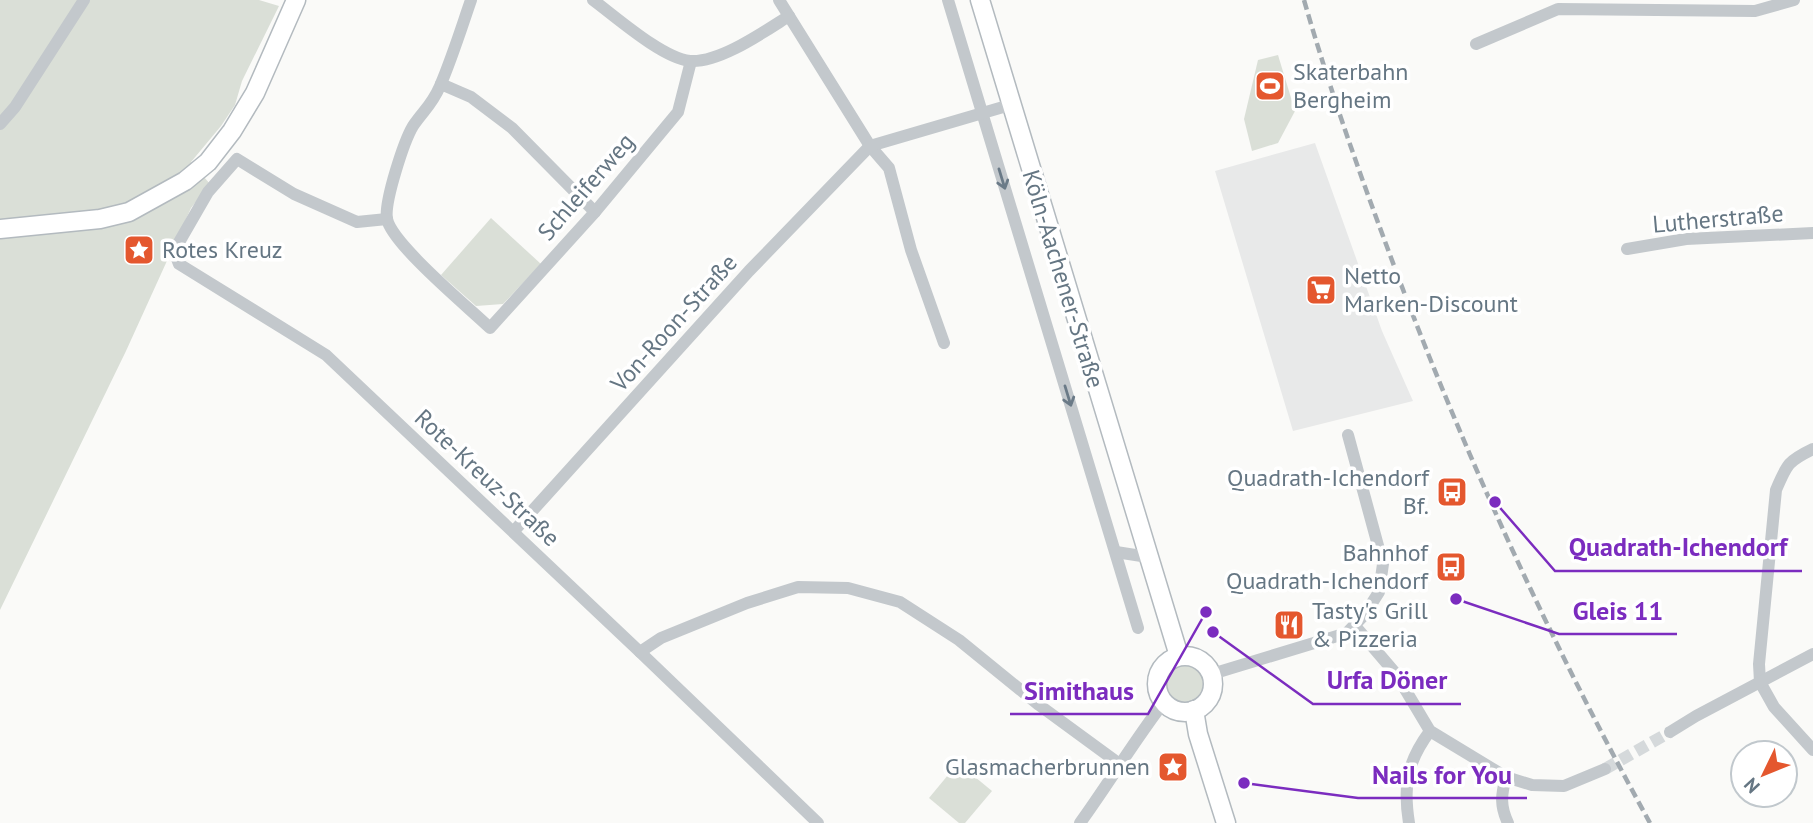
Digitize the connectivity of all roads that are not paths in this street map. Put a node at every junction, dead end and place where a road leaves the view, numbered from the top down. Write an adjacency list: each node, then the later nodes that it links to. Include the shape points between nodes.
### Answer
1 (84, 0): 15 (street)
2 (296, 0): 19 (main road, via 255,93 232,131 208,162 185,181 129,212)
3 (471, 0): 12 (street)
4 (593, 0): 11 (street, via 653,44)
5 (779, 0): 9 (street)
6 (948, 0): 14 (street, Köln-Aachener-Straße)
7 (980, 0): 13 (main road, Köln-Aachener-Straße)
8 (1794, 0): 10 (street, via 1755,11 1558,9)
9 (789, 16): 11 (street, via 720,54); 16 (street)
10 (1476, 44)
11 (691, 61): 17 (street, Schleiferweg, via 678,112)
12 (441, 84): 17 (street, via 471,97 512,128); 18 (street, via 431,106 413,127 395,175)
13 (1010, 105): 14 (street, Von-Roon-Straße); 27 (main road, Köln-Aachener-Straße)
14 (982, 113): 16 (street, Von-Roon-Straße); 26 (street, Köln-Aachener-Straße, one-way to 26)
15 (0, 124)
16 (870, 146): 22 (street, via 889,168 911,250); 25 (street, Von-Roon-Straße, via 749,271)
17 (594, 212): 18 (street, Schleiferweg, via 490,328 399,242)
18 (387, 219): 25 (street, Rote-Kreuz-Straße, via 357,222 294,194 237,159 208,192 174,251 179,264 326,355)
19 (0, 229)
20 (1813, 233): 21 (street, Lutherstraße, via 1686,239)
21 (1627, 249)
22 (944, 343)
23 (1348, 435): 28 (street, via 1383,564 1378,592)
24 (1813, 449): 34 (street, via 1793,458 1776,489)
25 (513, 531): 30 (street, Rote-Kreuz-Straße)
26 (1116, 552): 27 (street); 29 (street, Köln-Aachener-Straße)
27 (1148, 556): 32 (main road, Köln-Aachener-Straße)
28 (1355, 626): 33 (street, via 1337,637); 37 (street, via 1396,674)
29 (1138, 628)
30 (640, 652): 40 (street, via 661,638 798,587 848,588 900,602 959,640); 43 (street, Rote-Kreuz-Straße)
31 (1813, 654): 34 (street)
32 (1179, 656): 33 (main road, via 1195,657); 35 (main road, via 1160,671 1157,688)
33 (1212, 674): 36 (main road, via 1212,692)
34 (1760, 682): 38 (street); 39 (street, via 1774,707)
35 (1164, 702): 36 (main road, via 1179,711); 40 (street)
36 (1194, 710): 45 (main road)
37 (1430, 731): 42 (street); 46 (street, via 1412,759 1406,780)
38 (1670, 732)
39 (1813, 750)
40 (1121, 765): 44 (street)
41 (1605, 769): 42 (street, via 1564,786 1532,785)
42 (1506, 777): 47 (street, via 1501,808)
43 (818, 823)
44 (1080, 823)
45 (1226, 823)
46 (1409, 823)
47 (1508, 823)

